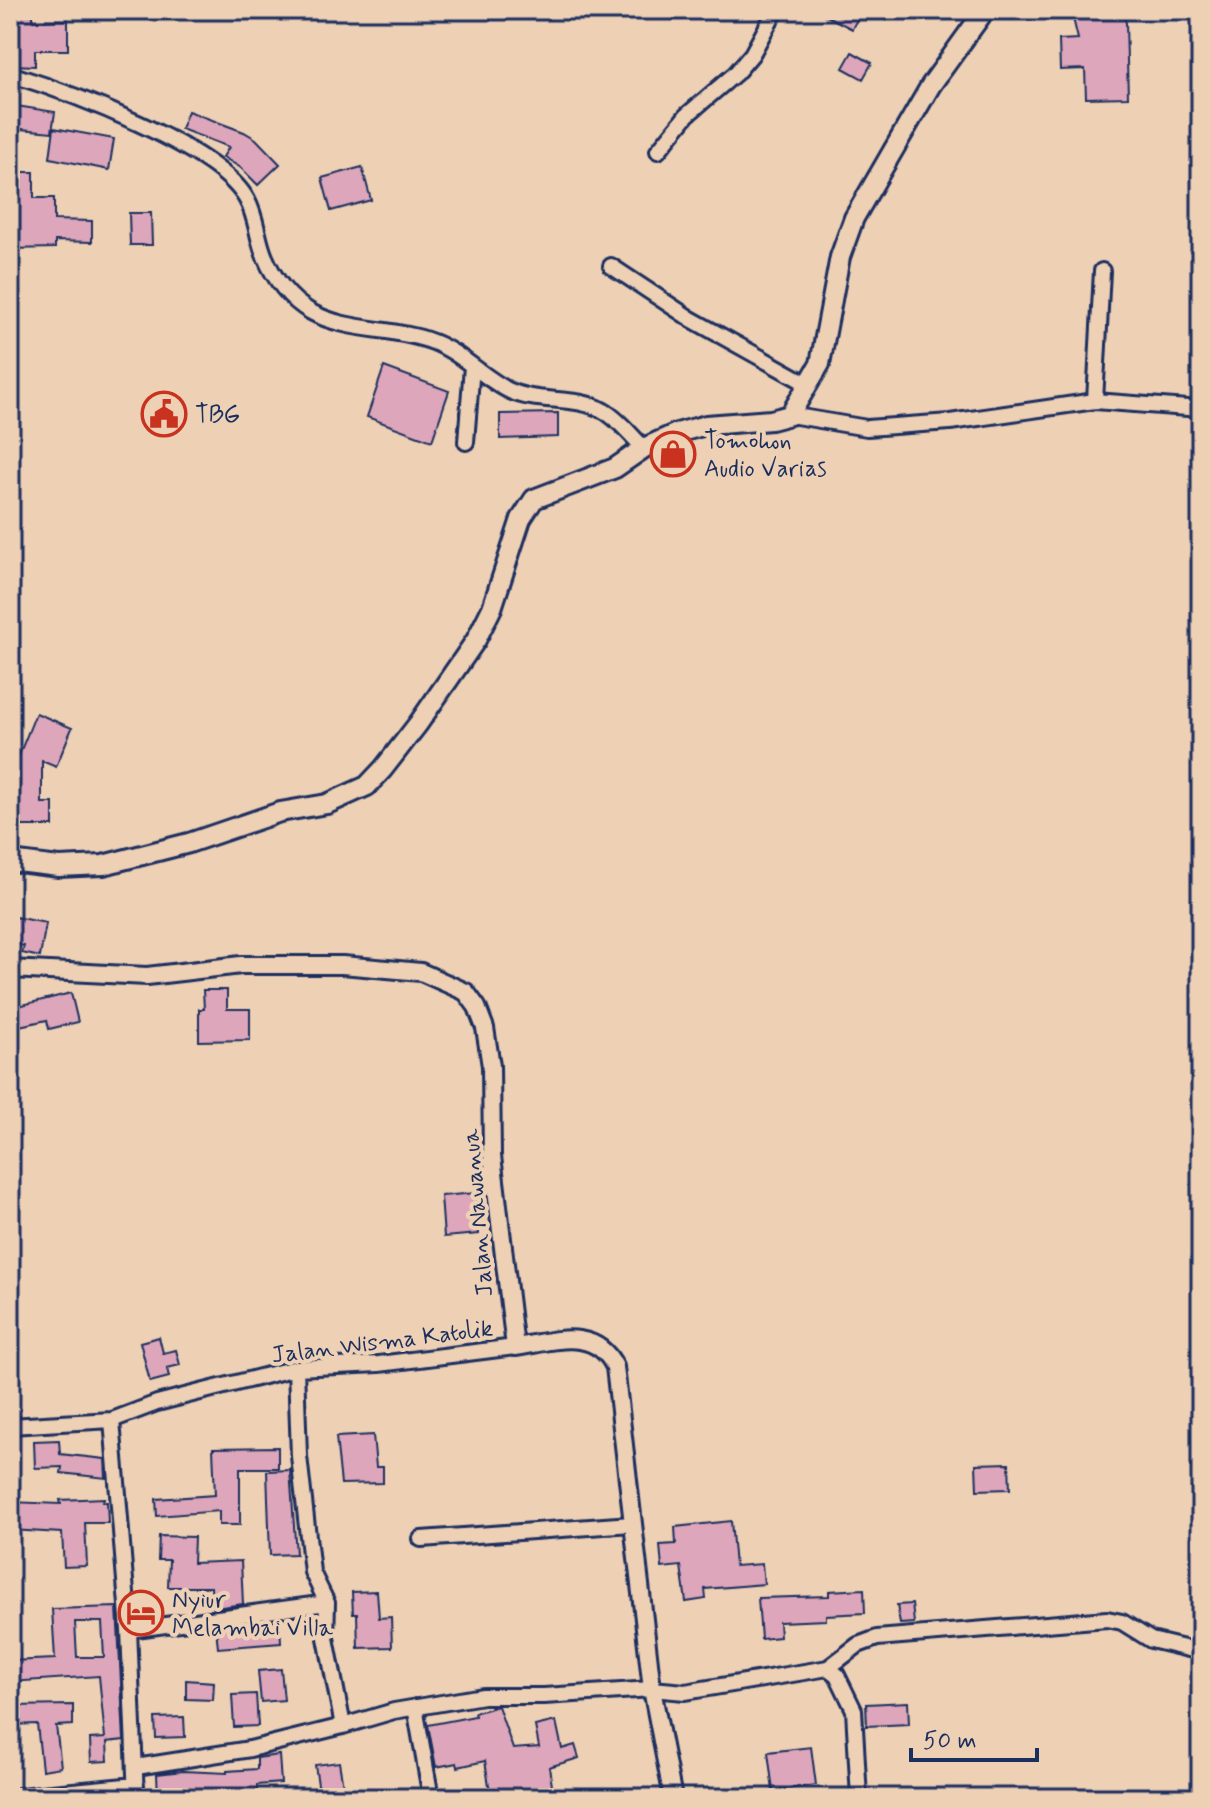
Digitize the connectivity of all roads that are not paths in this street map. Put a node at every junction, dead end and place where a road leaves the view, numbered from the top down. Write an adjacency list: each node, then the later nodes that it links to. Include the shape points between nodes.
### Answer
1 (776, 10): 4 (street, via 752,54)
2 (985, 10): 8 (main road, via 931,85 854,218 840,257 820,364)
3 (10, 74): 7 (street, via 177,142 212,163 247,199 264,256 297,304 336,321 433,342)
4 (658, 151)
5 (611, 266): 8 (street, via 691,319)
6 (1102, 271): 9 (street)
7 (472, 366): 12 (street); 13 (street, via 513,392 606,412)
8 (806, 383): 11 (main road)
9 (1095, 401): 10 (street); 11 (street, via 867,428)
10 (1201, 409)
11 (790, 415): 13 (main road, via 706,425)
12 (466, 442)
13 (644, 448): 14 (main road, via 615,468 534,499 521,519 476,640 367,786 327,804 280,812 103,865)
14 (10, 861)
15 (10, 969): 16 (street, Jalan Nawanua, via 147,976 241,965 342,965 421,972 466,992 485,1028 491,1066 492,1156)
16 (515, 1347): 17 (street, Jalan Wisma Katolik); 20 (street, via 581,1339 608,1354 618,1387)
17 (296, 1368): 18 (street, Jalan Wisma Katolik, via 184,1395); 22 (street, via 312,1572)
18 (112, 1420): 19 (street, Jalan Wisma Katolik); 23 (street)
19 (10, 1426)
20 (632, 1524): 21 (street); 26 (street)
21 (421, 1539)
22 (327, 1603): 23 (street); 28 (street, via 326,1638)
23 (129, 1630): 29 (street)
24 (1201, 1652): 25 (street, via 1151,1640 1107,1619 877,1638)
25 (828, 1668): 26 (street, via 685,1692); 34 (street, via 854,1710)
26 (652, 1689): 27 (street, via 483,1696); 33 (street)
27 (415, 1707): 28 (street); 32 (street)
28 (343, 1726): 29 (street, via 250,1749)
29 (136, 1767): 30 (street)
30 (136, 1792): 31 (street)
31 (10, 1797)
32 (431, 1798)
33 (673, 1798)
34 (859, 1798)

